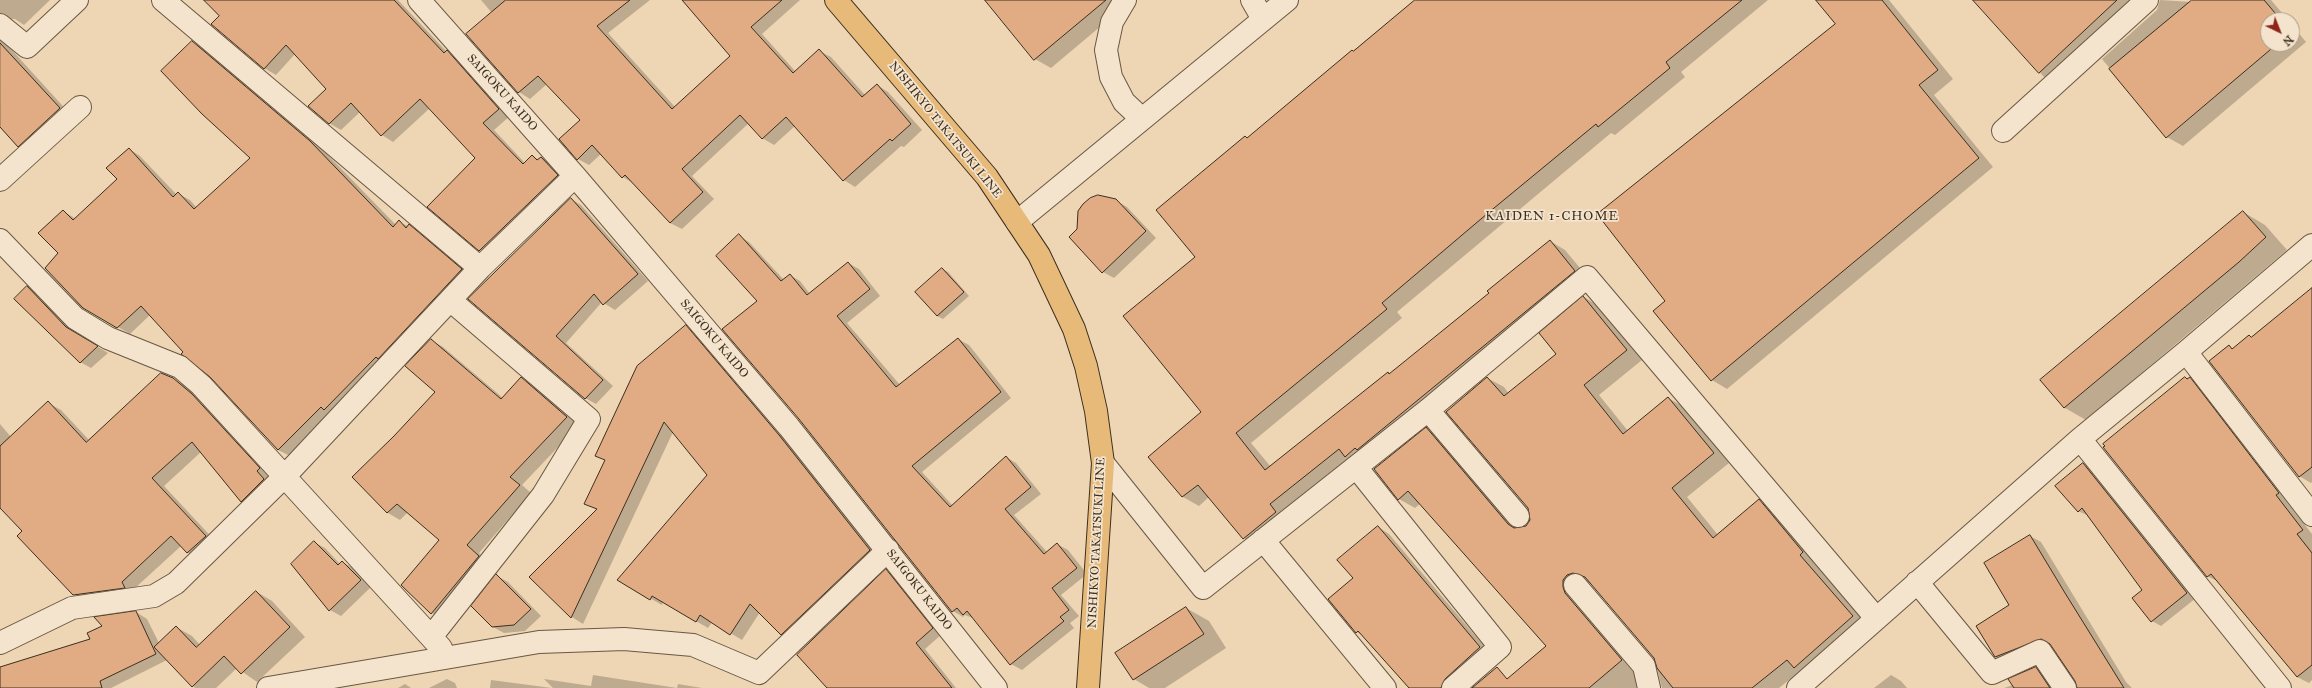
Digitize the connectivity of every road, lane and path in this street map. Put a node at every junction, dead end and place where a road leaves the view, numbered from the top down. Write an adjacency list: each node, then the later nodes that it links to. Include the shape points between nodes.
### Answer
1 (77, 0): 10 (street, via 26,47)
2 (163, 0): 19 (street)
3 (419, 0): 14 (street, SAIGOKU KAIDO)
4 (836, 0): 16 (main road, NISHIKYO TAKATSUKI LINE, via 987,177)
5 (1125, 0): 12 (street, via 1112,22 1106,50 1110,78 1124,102)
6 (1252, 0): 9 (street)
7 (1287, 0): 9 (street)
8 (2147, 0): 13 (street)
9 (1263, 19): 12 (street)
10 (0, 25)
11 (80, 107): 15 (street)
12 (1142, 119): 16 (street)
13 (2003, 131)
14 (575, 176): 19 (street); 30 (street, SAIGOKU KAIDO, via 789,427)
15 (0, 180)
16 (1017, 222): 24 (main road, NISHIKYO TAKATSUKI LINE, via 1039,256 1074,328 1096,411)
17 (0, 240): 26 (street, via 75,318 108,338 180,367 201,384)
18 (2312, 245): 21 (street)
19 (480, 268): 20 (street)
20 (450, 300): 26 (street); 34 (street, via 589,419 543,495)
21 (2186, 352): 23 (street); 27 (street)
22 (1428, 410): 25 (street); 28 (street); 33 (street, via 1587,277)
23 (2080, 438): 31 (street); 45 (street)
24 (1104, 463): 29 (street, via 1203,588); 39 (main road, NISHIKYO TAKATSUKI LINE)
25 (1356, 467): 29 (street); 41 (street, via 1500,647)
26 (284, 477): 34 (street); 35 (street, via 176,582 154,596 72,608)
27 (2312, 514)
28 (1518, 516)
29 (1263, 540): 40 (street)
30 (888, 550): 36 (street, via 759,673 693,645 624,639 539,642); 38 (street, SAIGOKU KAIDO)
31 (1917, 582): 33 (street); 44 (street, via 1992,673 2040,651)
32 (1575, 585): 42 (street, via 1644,666)
33 (1876, 618): 43 (street)
34 (431, 637): 36 (street)
35 (0, 642)
36 (448, 656): 37 (street)
37 (268, 688)
38 (996, 688)
39 (1088, 688)
40 (1385, 688)
41 (1453, 688)
42 (1649, 688)
43 (1798, 688)
44 (2065, 688)
45 (2280, 688)

